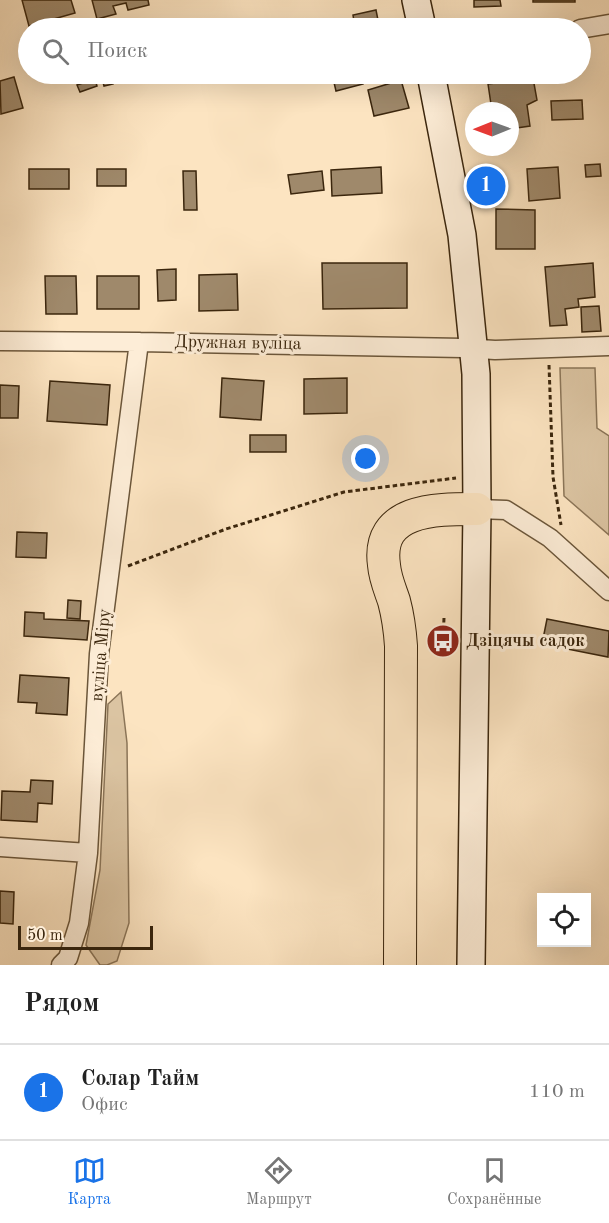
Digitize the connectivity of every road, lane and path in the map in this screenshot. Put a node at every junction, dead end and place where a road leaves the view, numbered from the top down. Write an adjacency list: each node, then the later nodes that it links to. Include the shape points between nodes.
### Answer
1 (416, 0): 2 (main road)
2 (420, 18)
3 (609, 24): 4 (street)
4 (591, 26)
5 (433, 84): 10 (main road, via 460,222)
6 (0, 341): 7 (street, Дружная вуліца)
7 (139, 342): 10 (street, Дружная вуліца); 14 (street, вуліца Міру)
8 (609, 346): 9 (street, Дружная вуліца)
9 (548, 348): 10 (street, Дружная вуліца); 13 (path, via 553,477)
10 (475, 350): 12 (main road)
11 (458, 478): 14 (path, via 344,492 226,529)
12 (477, 509): 15 (street, via 506,510 550,538); 19 (highway, via 435,510 404,518 393,527 383,551 401,646); 20 (main road)
13 (563, 533)
14 (108, 574): 17 (street, вуліца Міру, via 99,654)
15 (609, 591)
16 (0, 847): 17 (street)
17 (88, 853): 18 (street, вуліца Міру, via 79,923 68,958)
18 (61, 965)
19 (400, 965)
20 (471, 965)

